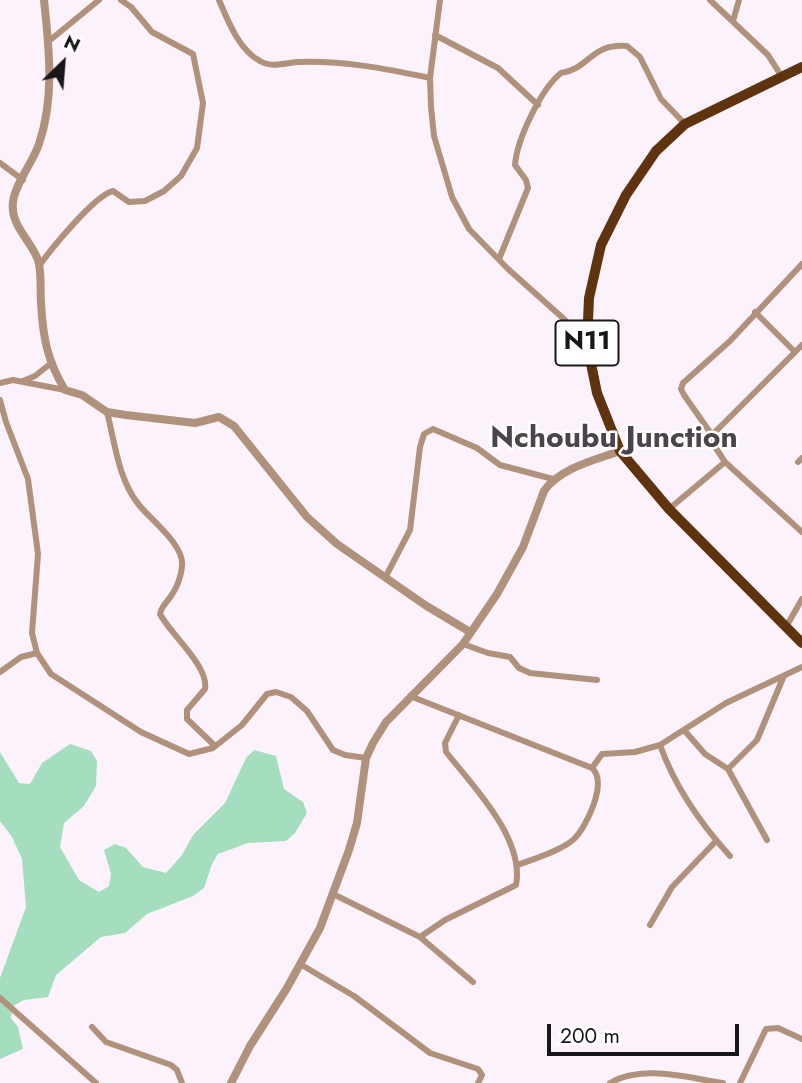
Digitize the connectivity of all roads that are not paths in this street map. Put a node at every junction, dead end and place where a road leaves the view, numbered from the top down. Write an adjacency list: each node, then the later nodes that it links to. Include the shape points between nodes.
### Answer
1 (44, 0): 10 (street)
2 (99, 0): 10 (street)
3 (121, 0): 20 (street, via 152,32 193,54 203,103 197,148 181,176 145,201 129,202 113,191 107,193)
4 (219, 0): 13 (street, via 232,29 249,53 262,62 341,64)
5 (440, 0): 9 (street)
6 (710, 0): 8 (street)
7 (739, 0): 8 (street)
8 (733, 21): 12 (street, via 768,55)
9 (435, 35): 13 (street); 14 (street, via 498,68)
10 (48, 41): 17 (street, via 49,99 39,145)
11 (802, 67): 12 (highway, N11)
12 (782, 77): 15 (highway, N11)
13 (430, 78): 18 (street, via 434,136 452,197 469,229)
14 (538, 105): 15 (street, via 561,73 575,70 593,53 627,46 640,57 661,99); 18 (street, via 515,160 528,188)
15 (685, 124): 22 (highway, N11, via 656,151 611,221 591,287)
16 (0, 163): 17 (street)
17 (23, 180): 20 (street, via 13,202 14,219)
18 (499, 259): 22 (street)
19 (802, 264): 21 (street)
20 (39, 266): 25 (street)
21 (755, 312): 24 (street); 31 (street, via 683,383 684,396)
22 (587, 344): 32 (highway, N11, via 597,393)
23 (802, 345): 24 (street)
24 (795, 352): 31 (street)
25 (50, 364): 26 (street); 28 (street)
26 (23, 381): 27 (street); 28 (street)
27 (0, 383)
28 (65, 390): 30 (street)
29 (0, 400): 43 (street, via 28,479 38,554 32,633)
30 (107, 412): 37 (street, via 166,421 195,422 219,416 234,426 307,517); 52 (street, via 125,483 181,556 183,566 174,592 160,614 203,671 205,688 187,710 187,719)
31 (712, 435): 33 (street, via 711,441)
32 (620, 451): 34 (street); 35 (highway, N11)
33 (725, 462): 35 (street); 36 (street)
34 (554, 479): 37 (street, via 500,465 456,437 429,430 421,447 410,530); 40 (street, via 544,491 523,547)
35 (669, 509): 39 (highway, N11)
36 (802, 533)
37 (384, 578): 40 (street)
38 (802, 600): 39 (street)
39 (786, 626): 41 (highway, N11)
40 (470, 632): 42 (street)
41 (802, 643)
42 (463, 644): 47 (street, via 510,657 530,673); 48 (street)
43 (37, 653): 45 (street, via 20,657); 52 (street, via 51,674 141,732 189,754)
44 (802, 667): 46 (street)
45 (0, 672)
46 (783, 678): 50 (street, via 726,703); 55 (street, via 757,740)
47 (597, 680)
48 (410, 696): 49 (street); 53 (street, via 386,722)
49 (459, 715): 54 (street); 59 (street, via 445,743 446,752 484,798)
50 (684, 730): 51 (street); 55 (street, via 705,754)
51 (660, 745): 54 (street, via 602,754); 57 (street, via 681,794)
52 (215, 746): 53 (street, via 242,725 267,694 276,692 291,697 307,711 333,750)
53 (366, 758): 60 (street, via 357,823)
54 (592, 768): 59 (street, via 598,777 597,792 574,840)
55 (728, 769): 56 (street)
56 (768, 840)
57 (716, 841): 58 (street); 61 (street, via 672,887)
58 (730, 856)
59 (518, 865): 62 (street, via 514,887 453,915)
60 (333, 894): 62 (street); 63 (street)
61 (650, 925)
62 (420, 937): 64 (street)
63 (300, 964): 70 (street); 71 (street, via 354,996 430,1053 478,1069 482,1075)
64 (473, 982)
65 (0, 998): 68 (street)
66 (92, 1027): 69 (street, via 106,1042 171,1065)
67 (802, 1039): 74 (street, via 778,1028 766,1029)
68 (96, 1083)
69 (182, 1083)
70 (231, 1083)
71 (478, 1083)
72 (610, 1083): 73 (street, via 633,1074)
73 (723, 1083)
74 (740, 1083)

